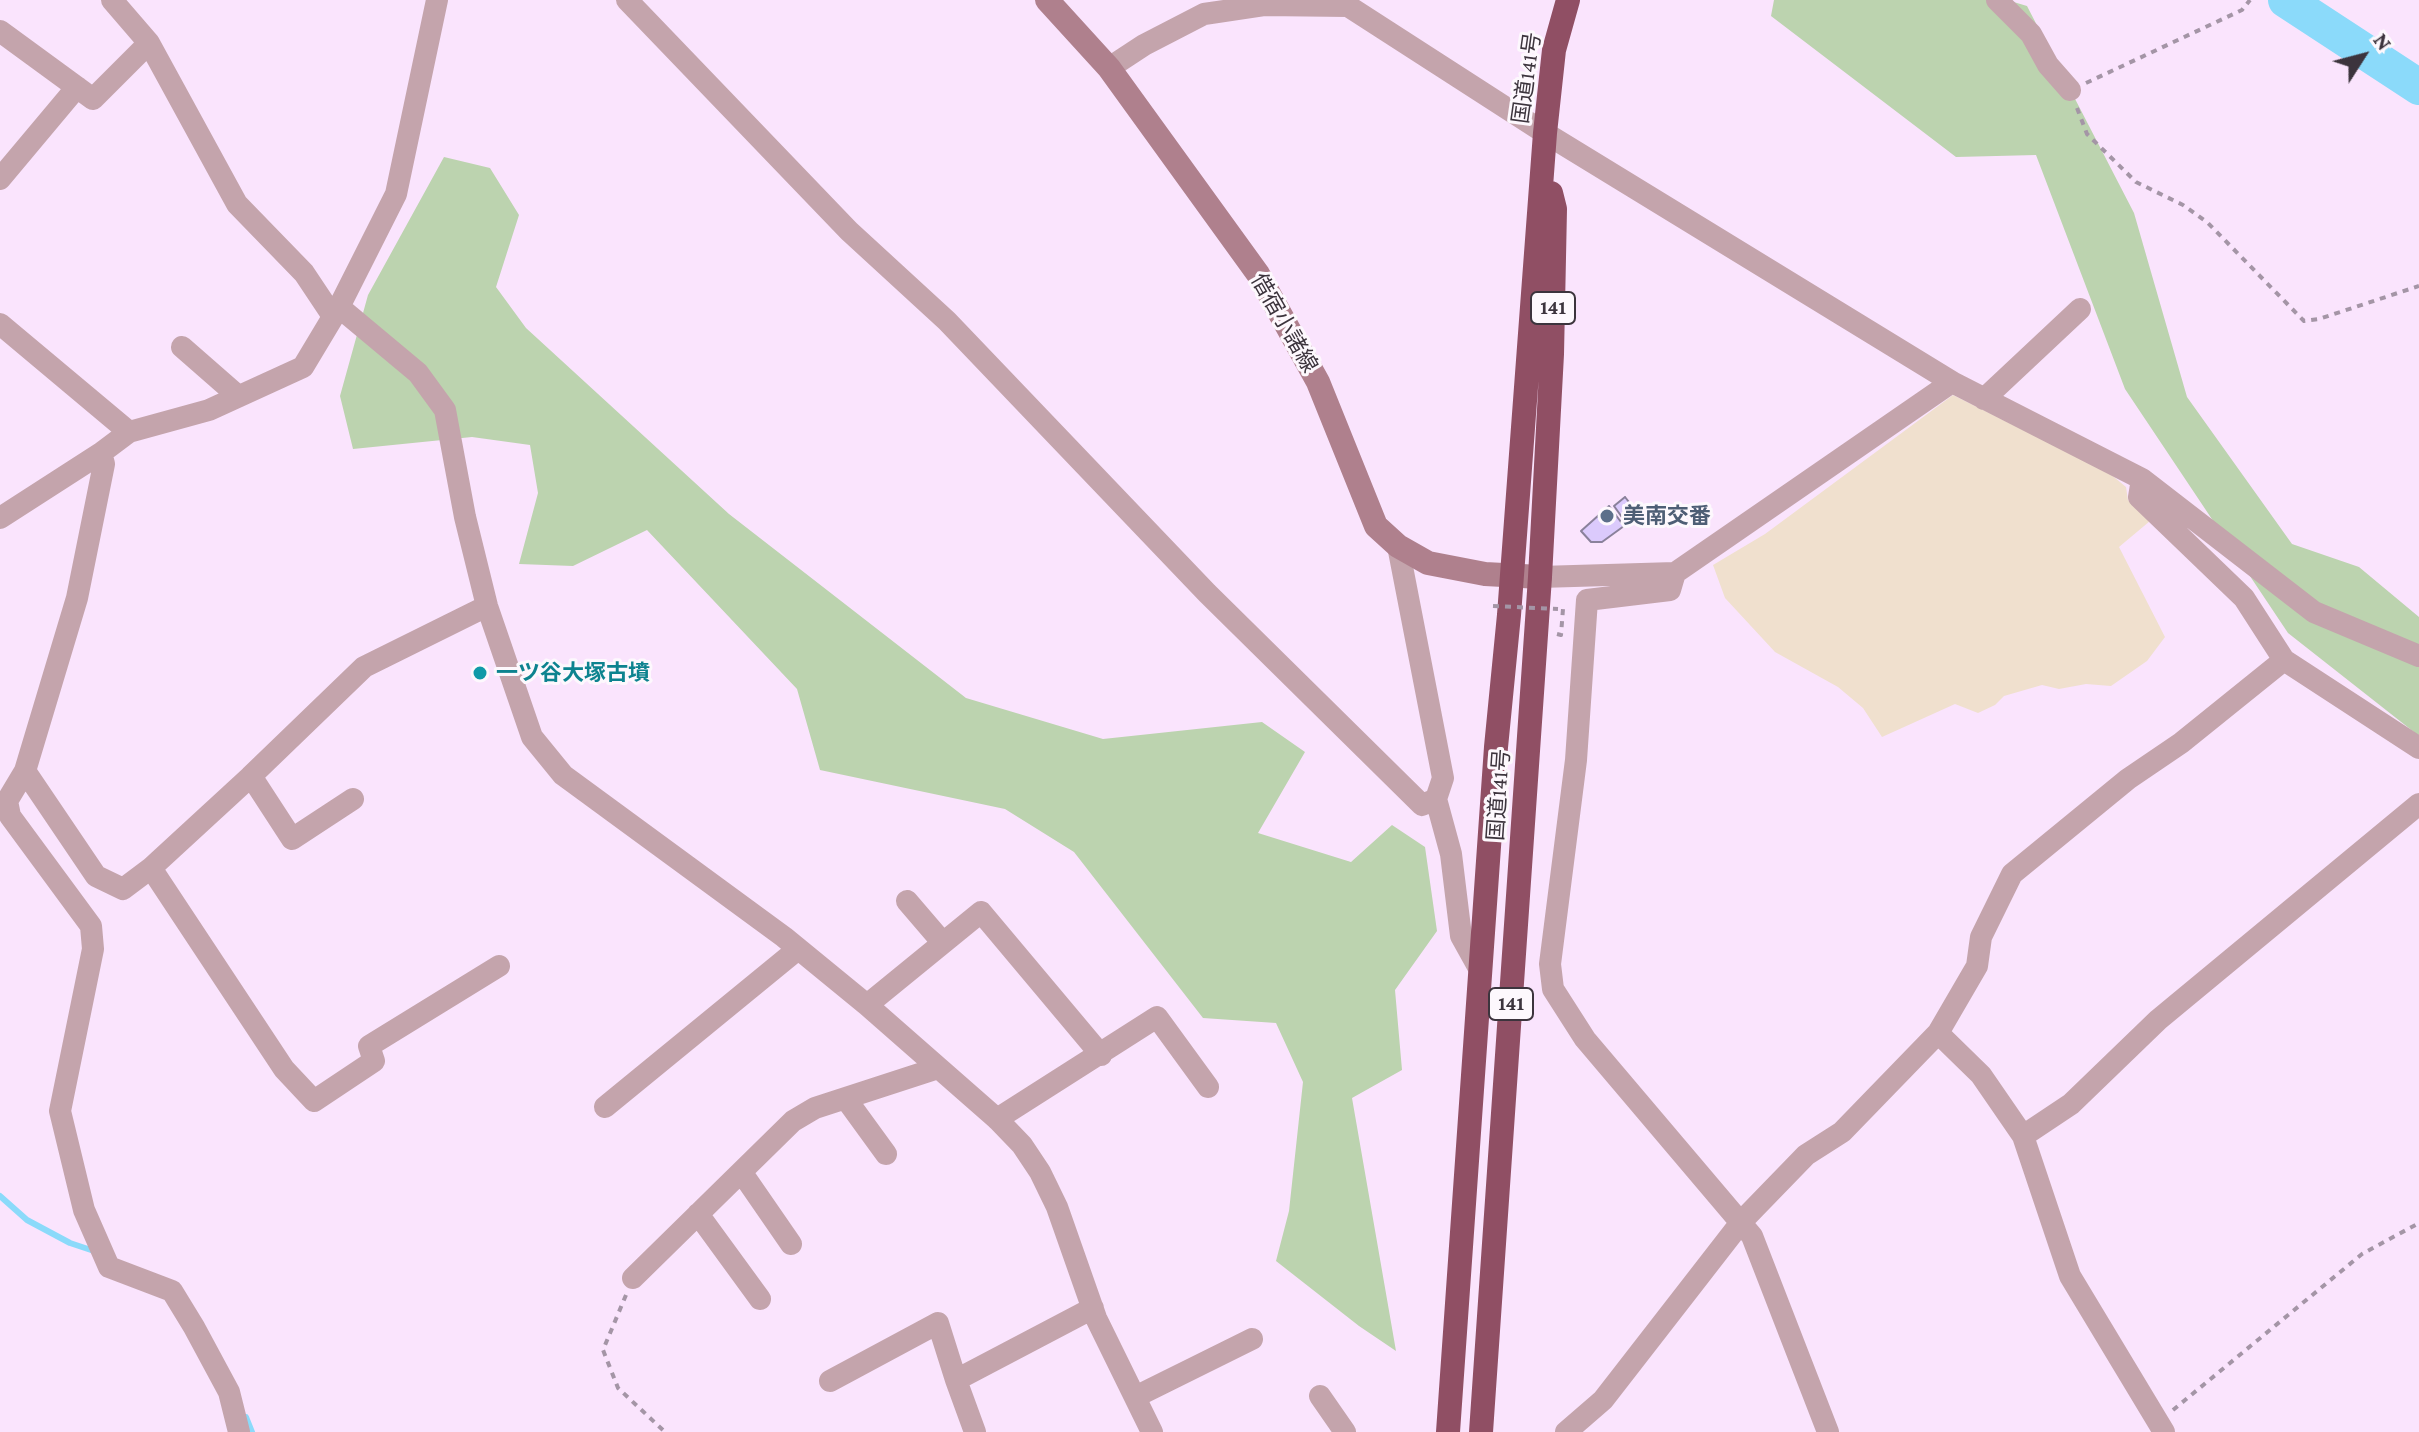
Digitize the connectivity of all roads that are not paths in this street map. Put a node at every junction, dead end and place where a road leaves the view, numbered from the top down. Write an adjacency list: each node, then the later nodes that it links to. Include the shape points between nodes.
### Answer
1 (113, 0): 9 (street)
2 (437, 0): 17 (street, via 396,194)
3 (627, 0): 38 (street, via 849,231 947,321 1229,615 1422,805)
4 (1047, 0): 10 (main road, 借宿小諸線)
5 (1568, 0): 13 (highway, 国道141号 / 141, via 1554,50)
6 (1997, 0): 12 (street, via 2031,34)
7 (1350, 3): 10 (street, via 1264,5 1204,14); 13 (street)
8 (0, 31): 11 (street)
9 (149, 43): 11 (street, via 93,99); 17 (street, via 237,204)
10 (1109, 68): 27 (main road, 借宿小諸線, via 1258,274 1318,382 1376,526)
11 (77, 87): 15 (street)
12 (2070, 90)
13 (1545, 133): 14 (highway, 国道141号 / 141); 20 (street)
14 (1543, 164): 29 (highway, 国道141号 / 141); 30 (highway, 国道141号 / 141, via 1555,209)
15 (0, 179)
16 (2080, 309): 22 (street)
17 (336, 311): 21 (street, via 303,367); 31 (street, via 418,373 445,410)
18 (0, 324): 23 (street)
19 (182, 347): 21 (street)
20 (1952, 382): 22 (street); 28 (street)
21 (238, 396): 23 (street, via 209,410)
22 (1984, 399): 25 (street)
23 (129, 432): 24 (street)
24 (101, 453): 26 (street); 35 (street, via 104,464 77,598)
25 (2142, 479): 32 (street, via 2314,612); 33 (street, via 2139,497 2244,598)
26 (0, 518)
27 (1398, 546): 29 (main road, 借宿小諸線, via 1428,563); 38 (street, via 1443,778)
28 (1675, 573): 30 (street); 58 (street, via 1670,590 1587,600 1576,760 1550,964 1553,989 1585,1039)
29 (1511, 574): 30 (main road, 借宿小諸線); 45 (highway, 国道141号 / 141)
30 (1540, 577): 74 (highway, 国道141号 / 141)
31 (487, 606): 36 (street, via 364,667); 43 (street, via 532,737 563,775)
32 (2419, 656)
33 (2284, 660): 34 (street); 47 (street, via 2012,874 1981,937 1977,966)
34 (2419, 748)
35 (25, 771): 40 (street, via 96,876 123,889); 69 (street, via 7,801 10,816 91,926 93,949 60,1111 84,1210 109,1267 172,1291 229,1392)
36 (251, 776): 37 (street, via 292,839); 40 (street)
37 (353, 799)
38 (1436, 799): 45 (street, via 1451,854 1461,936)
39 (2419, 804): 54 (street, via 2158,1020 2071,1104)
40 (151, 868): 44 (street, via 284,1069 314,1101 374,1061 369,1046)
41 (907, 901): 42 (street)
42 (943, 943): 46 (street); 48 (street, via 981,912)
43 (798, 949): 46 (street); 52 (street)
44 (499, 966)
45 (1481, 972): 73 (highway, 国道141号 / 141)
46 (867, 1005): 49 (street)
47 (1938, 1033): 54 (street, via 1981,1075); 58 (street, via 1842,1132 1806,1155)
48 (1101, 1055): 50 (street, via 1157,1017); 53 (street)
49 (938, 1068): 51 (street); 53 (street)
50 (1208, 1087)
51 (846, 1099): 55 (street); 56 (street, via 793,1121)
52 (605, 1107)
53 (997, 1119): 62 (street, via 1040,1172)
54 (2023, 1136): 68 (street, via 2070,1276)
55 (886, 1154)
56 (742, 1173): 57 (street); 59 (street)
57 (698, 1214): 60 (street); 61 (street)
58 (1742, 1221): 75 (street, via 1603,1400); 76 (street)
59 (791, 1244)
60 (633, 1278)
61 (760, 1299)
62 (1093, 1308): 64 (street); 67 (street)
63 (1252, 1339): 67 (street)
64 (956, 1380): 65 (street, via 938,1323); 70 (street)
65 (830, 1381)
66 (1320, 1396): 72 (street)
67 (1135, 1397): 71 (street)
68 (2161, 1427)
69 (239, 1432)
70 (975, 1432)
71 (1152, 1432)
72 (1345, 1432)
73 (1448, 1432)
74 (1481, 1432)
75 (1566, 1432)
76 (1828, 1432)

